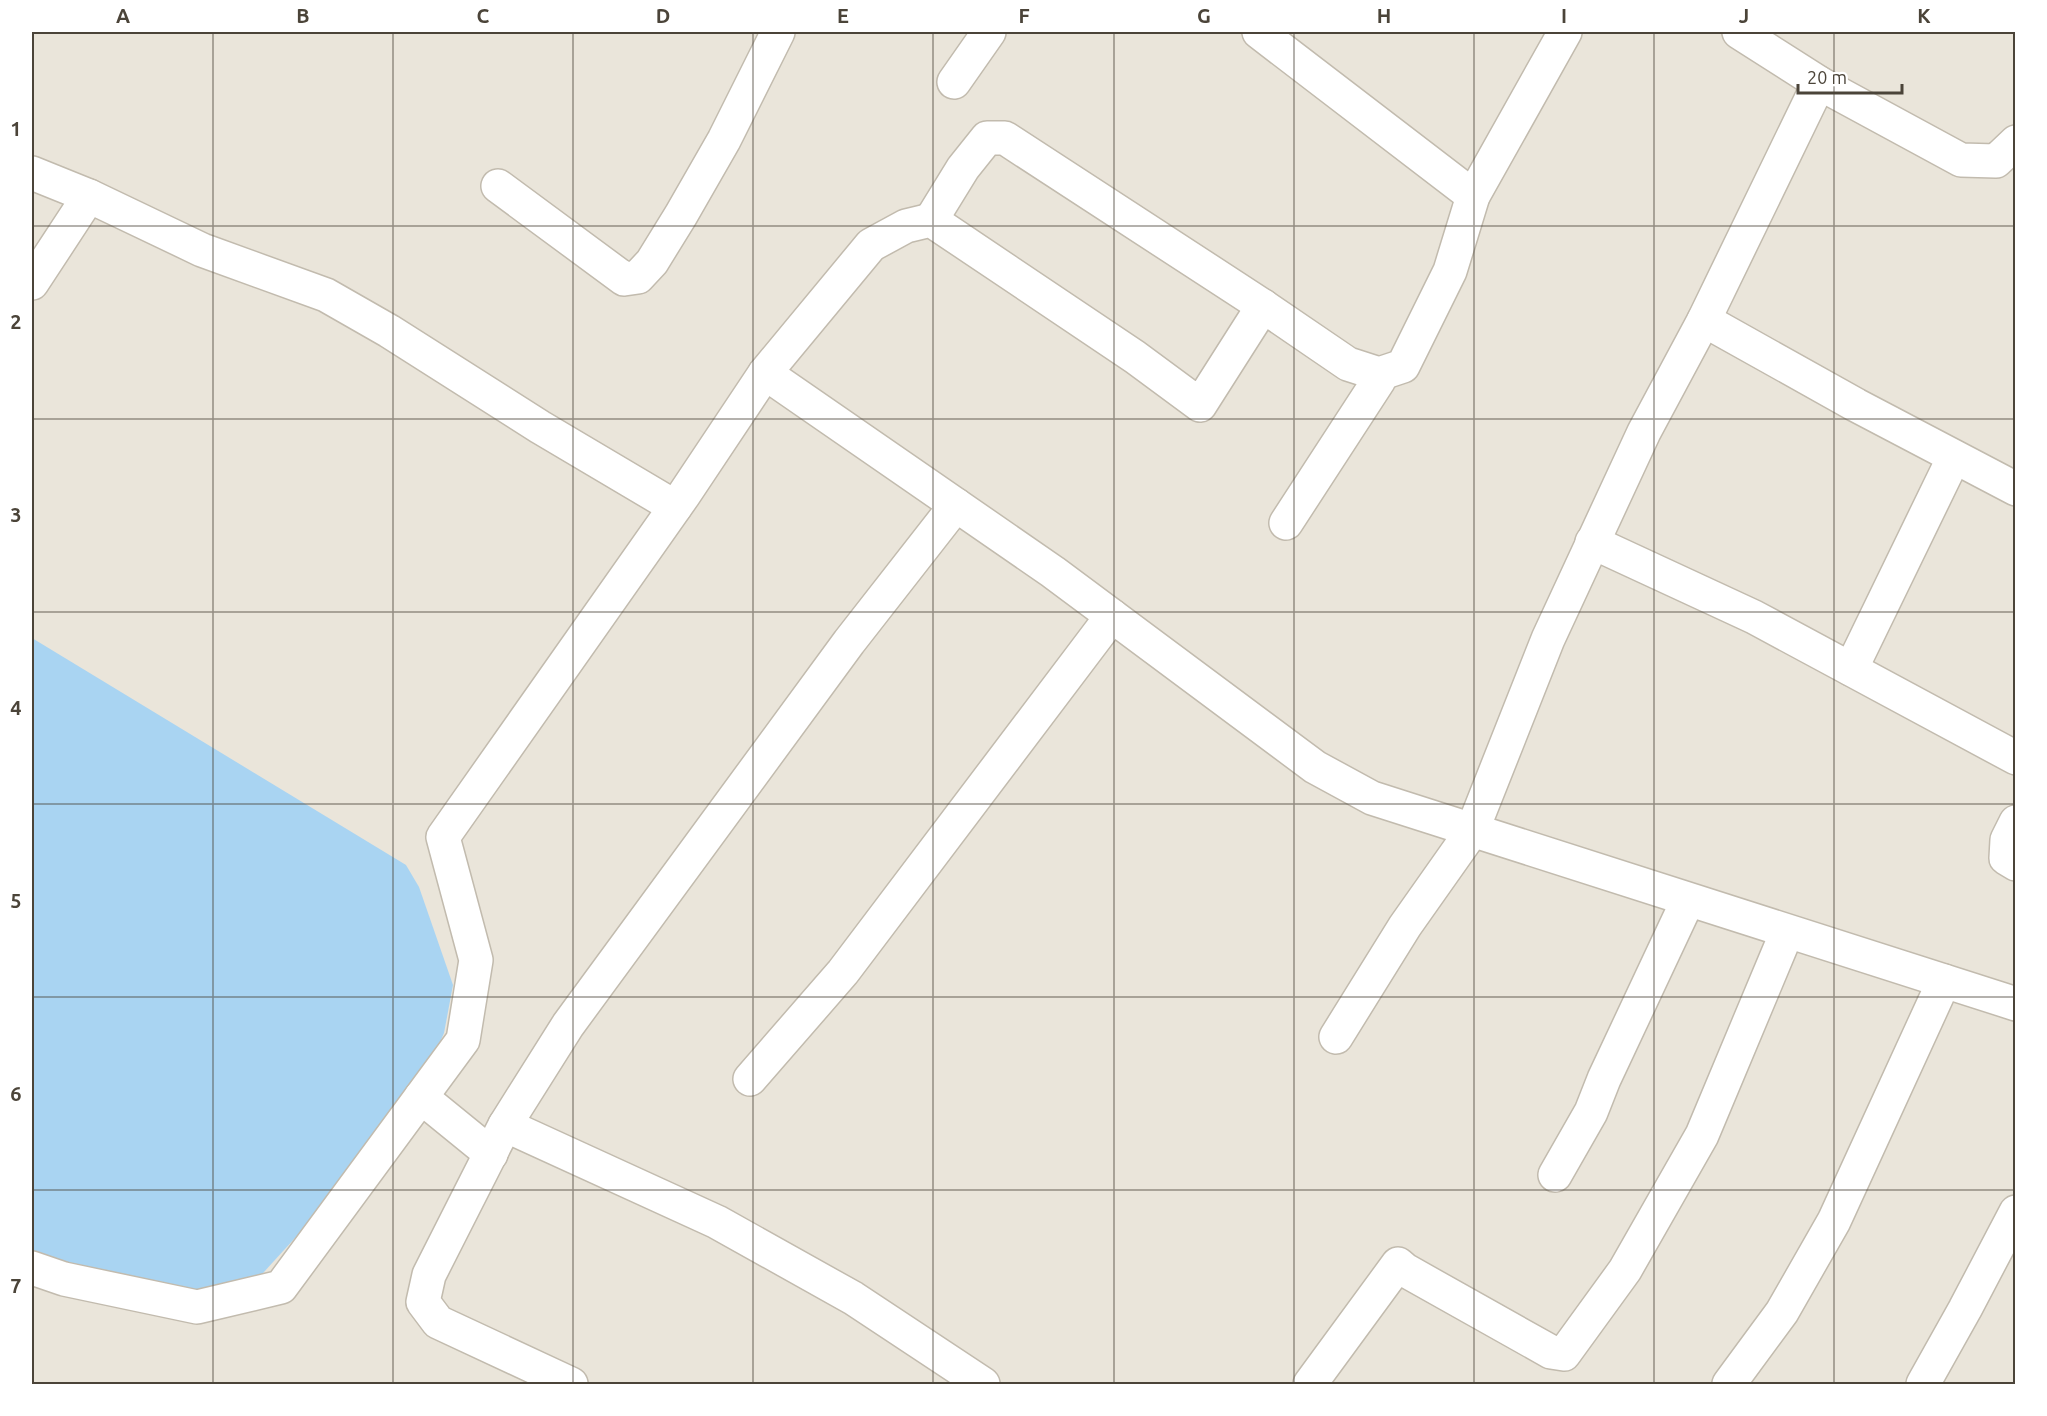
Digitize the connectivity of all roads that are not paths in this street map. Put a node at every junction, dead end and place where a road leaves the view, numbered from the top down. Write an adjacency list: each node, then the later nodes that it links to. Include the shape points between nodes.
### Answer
1 (777, 32): 10 (street, via 687,206 652,262 638,277 624,279)
2 (989, 32): 6 (street)
3 (1259, 32): 12 (street)
4 (1565, 32): 12 (street)
5 (1739, 32): 7 (street)
6 (954, 82)
7 (1819, 83): 8 (street, via 1961,160 1996,161); 16 (street)
8 (2016, 142)
9 (32, 173): 11 (street)
10 (498, 186)
11 (89, 196): 14 (street); 22 (street, via 202,250 326,296)
12 (1473, 196): 18 (street, via 1450,271 1403,366)
13 (931, 220): 15 (street, via 987,138 1005,138); 15 (street, via 1200,405); 17 (street, via 906,226 871,245)
14 (32, 283)
15 (1263, 306): 18 (street, via 1348,364)
16 (1704, 320): 19 (street); 24 (street, via 1644,432)
17 (765, 373): 21 (street); 22 (street)
18 (1379, 374): 23 (street, via 1379,380)
19 (1954, 457): 20 (street); 26 (street)
20 (2016, 489)
21 (956, 505): 25 (street); 38 (street, via 849,642 568,1025)
22 (675, 507): 37 (street, via 443,837 476,960 463,1040)
23 (1286, 523)
24 (1592, 542): 26 (street, via 1754,617); 29 (street, via 1548,639)
25 (1112, 616): 29 (street, via 1315,767 1372,798); 36 (street, via 843,972)
26 (1851, 669): 27 (street)
27 (2016, 758)
28 (2016, 822): 30 (street, via 2007,840 2006,858)
29 (1472, 831): 31 (street); 35 (street, via 1405,926)
30 (2016, 864)
31 (1688, 900): 32 (street); 40 (street, via 1591,1112)
32 (1787, 932): 33 (street); 45 (street, via 1702,1135 1625,1269 1564,1353 1551,1352 1398,1264)
33 (1944, 981): 34 (street); 46 (street, via 1834,1221 1782,1312)
34 (2016, 1004)
35 (1336, 1037)
36 (750, 1079)
37 (421, 1097): 39 (street); 42 (street, via 281,1287 197,1307 64,1279)
38 (505, 1125): 39 (street); 44 (street, via 717,1222 853,1298)
39 (490, 1154): 43 (street, via 429,1275 423,1302 438,1322)
40 (1555, 1175)
41 (2016, 1212): 47 (street)
42 (32, 1268)
43 (571, 1384)
44 (983, 1384)
45 (1310, 1384)
46 (1729, 1384)
47 (1923, 1384)

